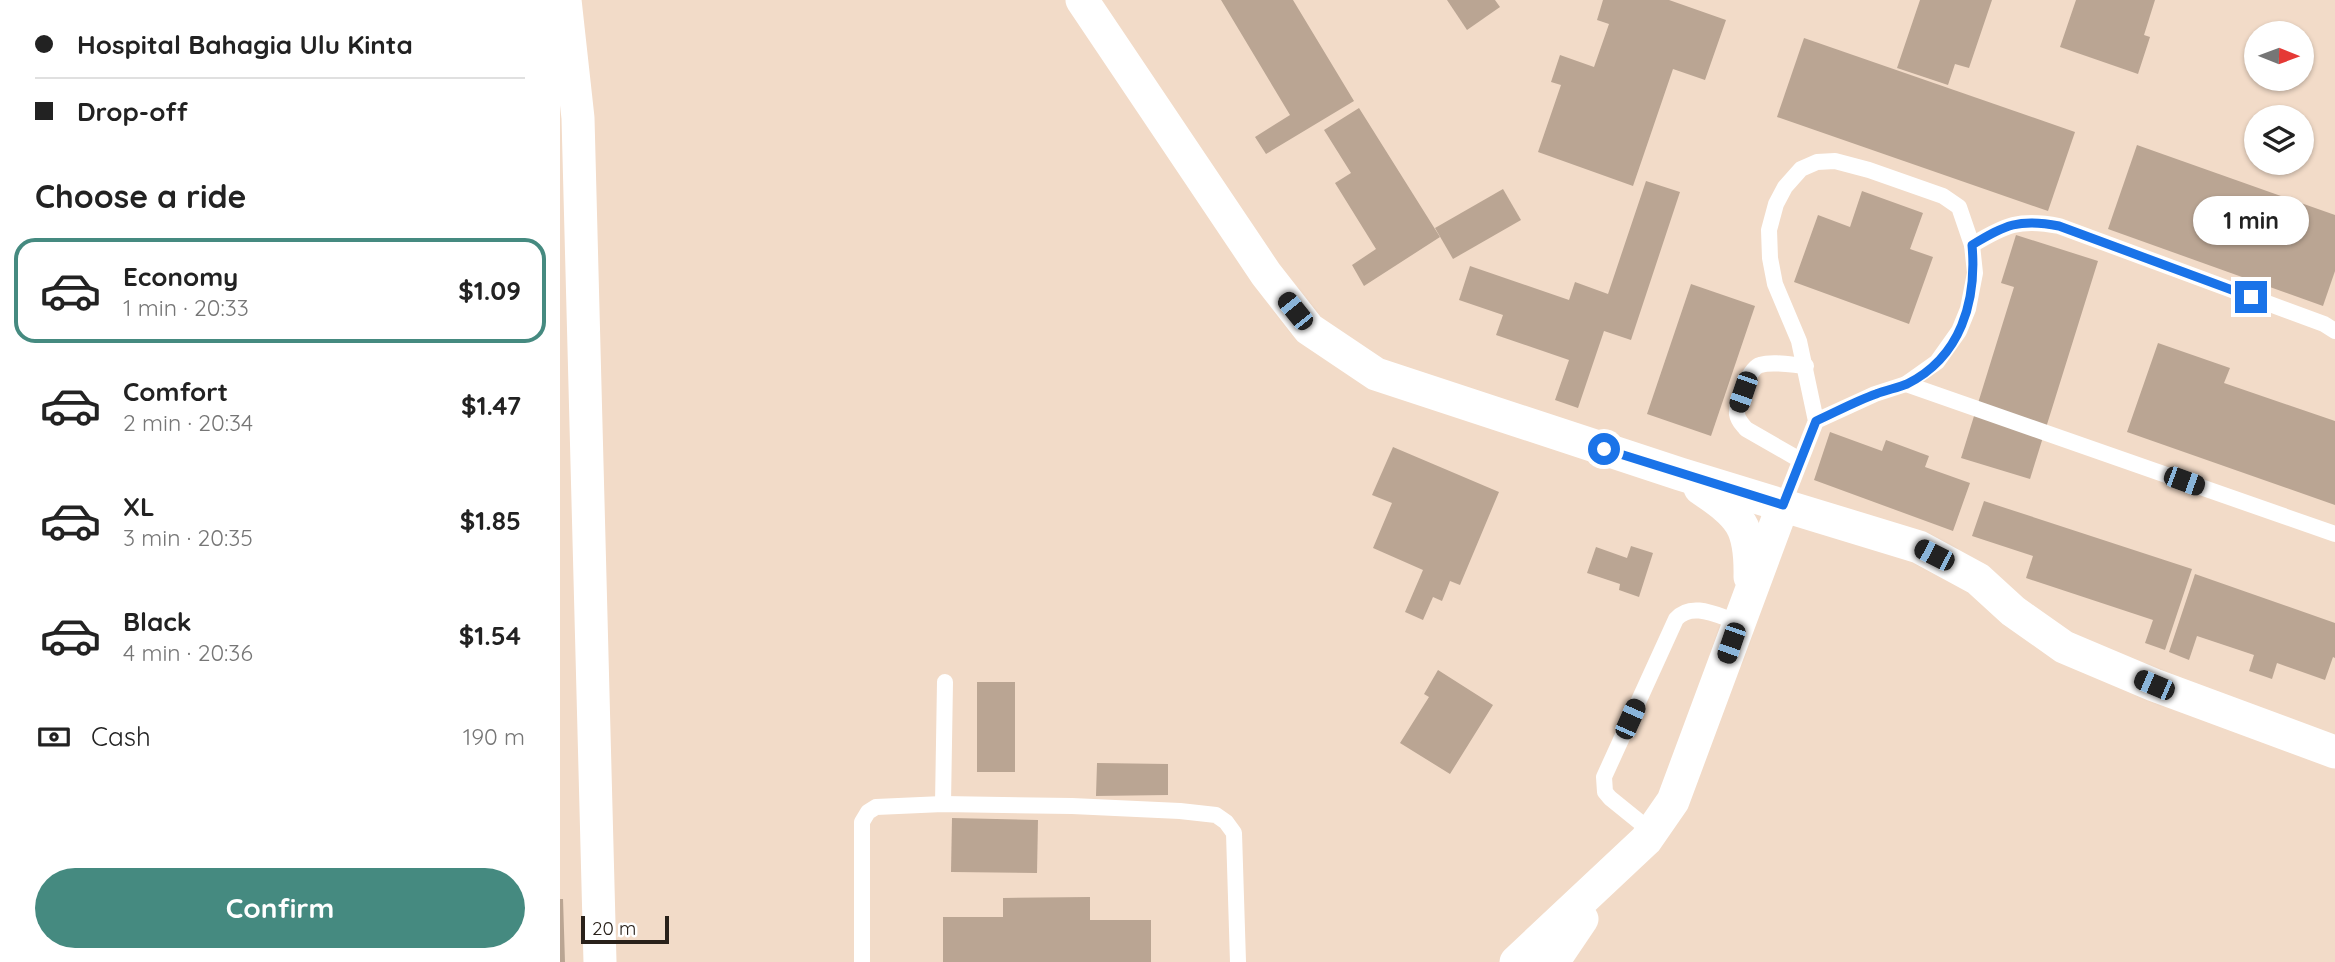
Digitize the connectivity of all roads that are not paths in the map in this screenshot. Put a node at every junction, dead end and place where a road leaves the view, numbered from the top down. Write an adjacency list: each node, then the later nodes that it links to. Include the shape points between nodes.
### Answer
1 (565, 0): 18 (street, via 579,118)
2 (1082, 0): 9 (street, via 1266,274 1309,329 1377,374)
3 (1972, 245): 4 (lane, via 2020,222 2059,226); 5 (lane, via 1959,208 1943,197 1835,161 1801,169 1776,204 1769,230 1775,284); 6 (lane, via 1975,273 1959,331 1937,362)
4 (2335, 331)
5 (1806, 366): 7 (lane); 8 (lane, via 1759,365 1749,376 1737,416 1746,429)
6 (1906, 384): 7 (lane); 11 (lane)
7 (1816, 421): 8 (lane)
8 (1800, 460): 10 (lane)
9 (1681, 474): 10 (street); 12 (street, via 1721,502 1742,525 1749,548)
10 (1783, 505): 12 (street); 14 (street, via 1919,547 1978,579 2064,647)
11 (2335, 534)
12 (1743, 607): 16 (street, via 1682,779); 16 (lane, via 1689,610 1676,619 1604,777 1610,798)
13 (945, 682): 15 (lane)
14 (2335, 752)
15 (943, 804): 19 (lane, via 876,807 862,822); 20 (lane, via 1216,815 1234,833)
16 (1652, 832): 17 (street)
17 (1617, 868): 21 (street); 22 (street)
18 (600, 962)
19 (862, 962)
20 (1238, 962)
21 (1516, 962)
22 (1553, 962)

